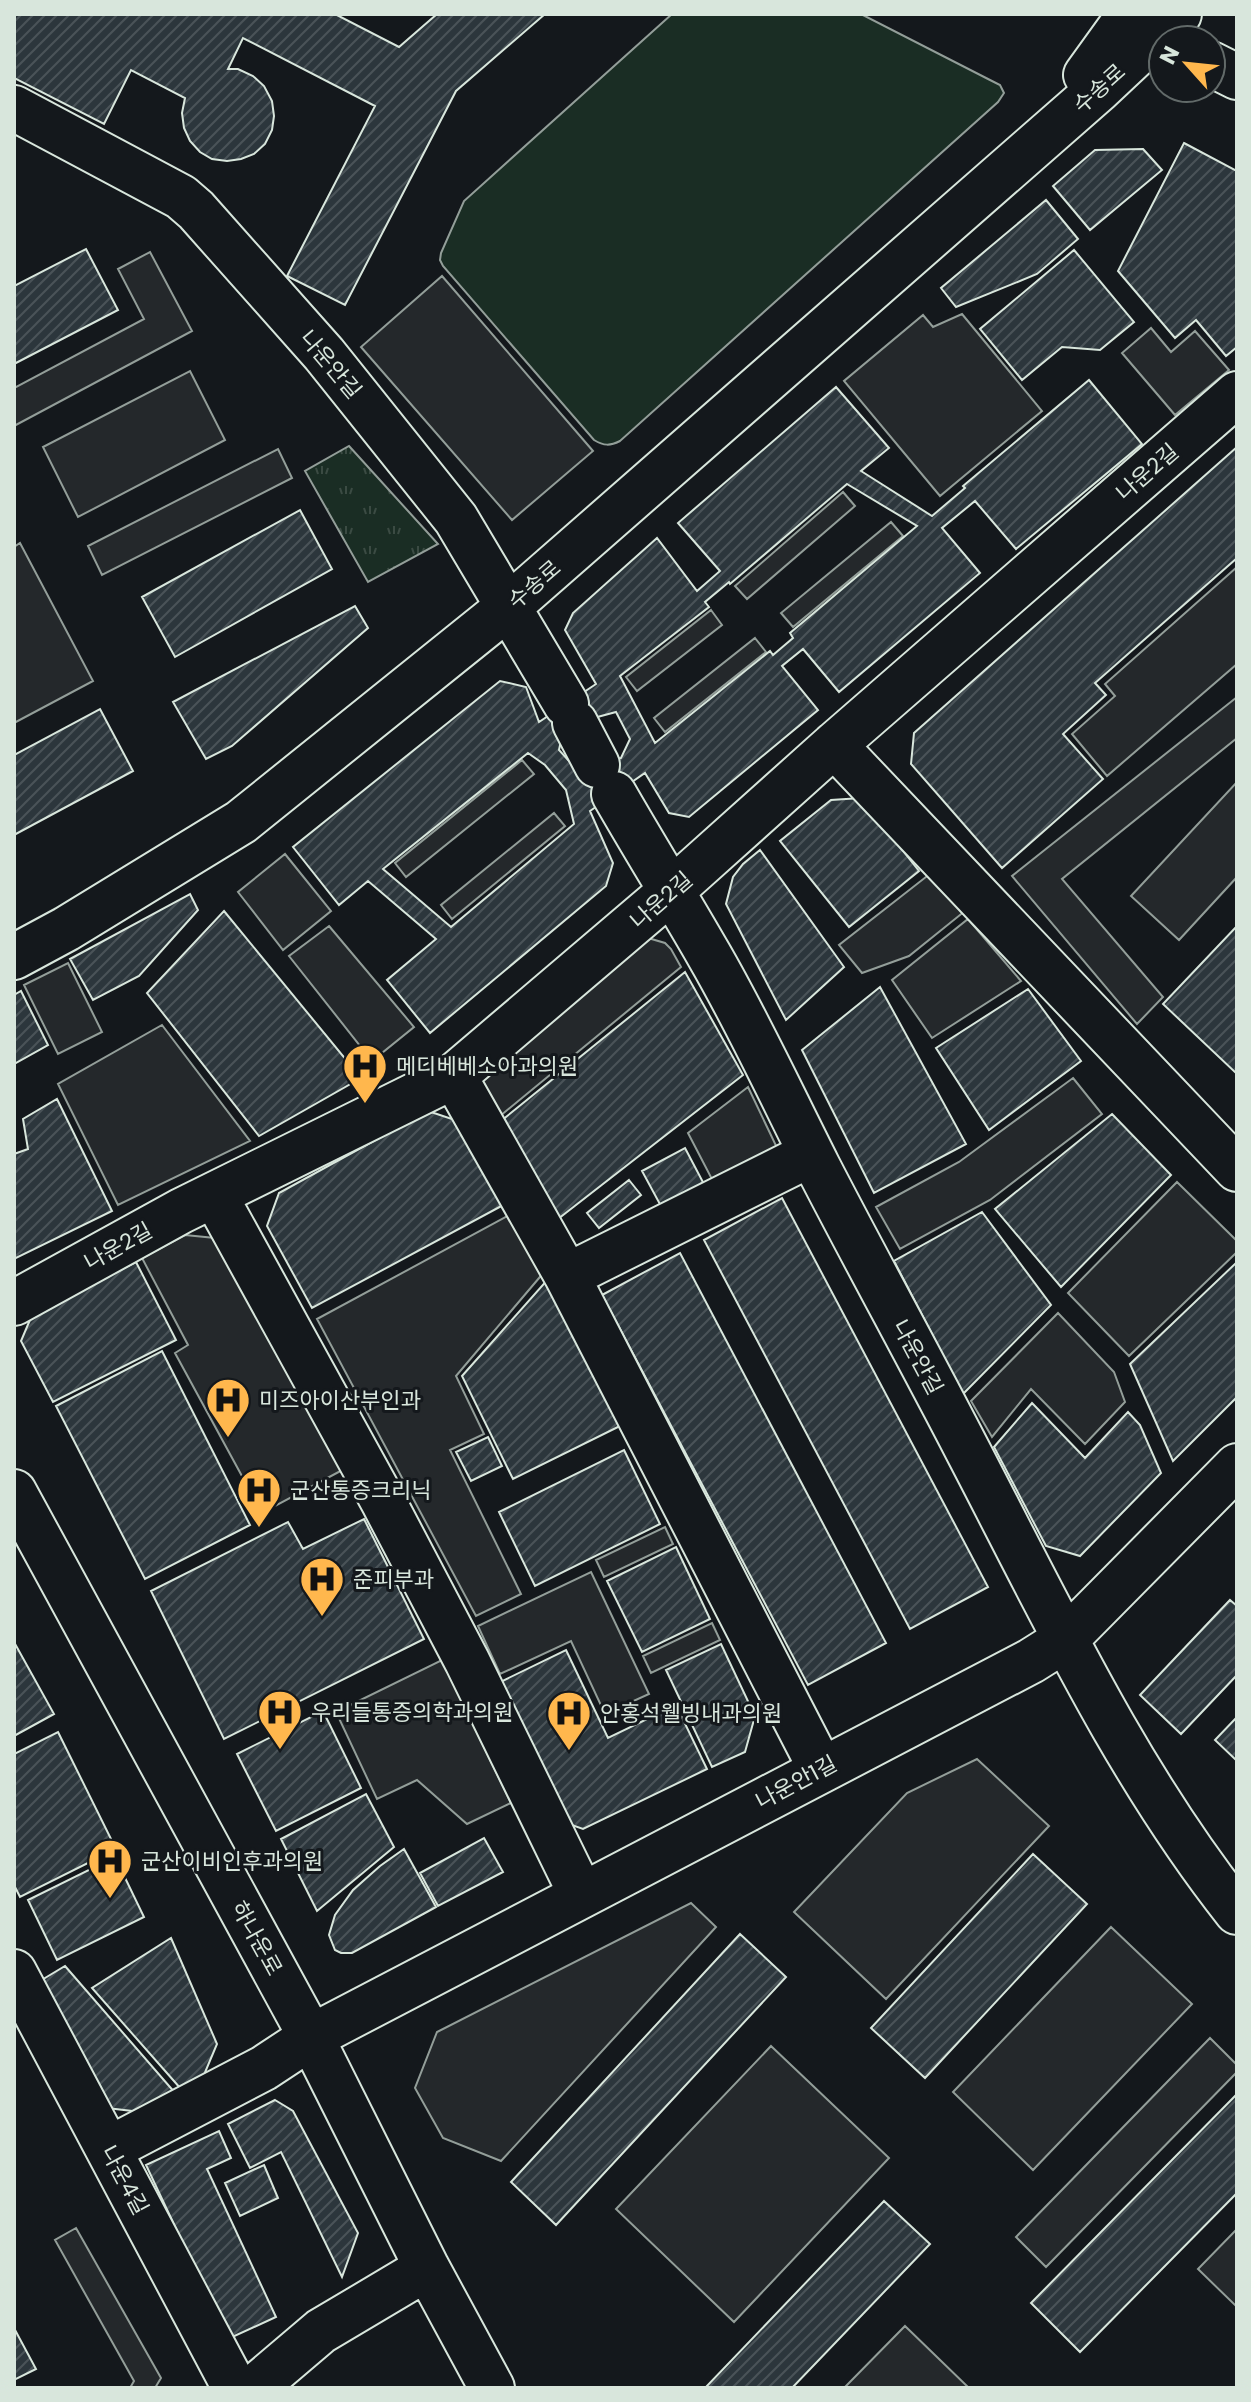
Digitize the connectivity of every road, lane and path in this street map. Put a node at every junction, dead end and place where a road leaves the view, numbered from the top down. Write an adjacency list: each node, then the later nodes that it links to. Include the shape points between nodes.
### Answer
1 (1144, 23): 4 (street, 수송로, via 1017,161)
2 (14, 108): 4 (street, 나운안길, via 181,197 196,210 324,354 456,519)
3 (1237, 394): 5 (street, 나운2길)
4 (507, 608): 6 (street, 나운안길); 7 (street, 수송로, via 241,822)
5 (834, 745): 6 (street, 나운2길); 10 (street)
6 (670, 892): 8 (street, 나운2길); 9 (street, 나운안길, via 709,954)
7 (14, 957)
8 (454, 1076): 11 (street, 나운2길); 12 (street)
9 (811, 1154): 12 (street); 16 (street, 나운안길)
10 (1237, 1169)
11 (215, 1196): 13 (street, 나운2길); 18 (street, via 446,1621)
12 (567, 1276): 17 (street)
13 (14, 1303)
14 (1237, 1466): 16 (street, 나운안1길)
15 (14, 1492): 21 (street, 하나운로)
16 (1066, 1639): 17 (street, 나운안1길); 19 (street, 나운안길, via 1130,1754)
17 (821, 1769): 18 (street, 나운안1길)
18 (581, 1894): 21 (street, 나운안1길)
19 (1237, 1912)
20 (14, 1972): 22 (street, 나운4길)
21 (311, 2037): 22 (street, 나운안1길, via 264,2068); 23 (street, 하나운로)
22 (109, 2149): 24 (street, 나운4길)
23 (427, 2268): 25 (street, via 321,2331); 26 (street, 하나운로)
24 (235, 2388)
25 (254, 2388)
26 (492, 2388)

